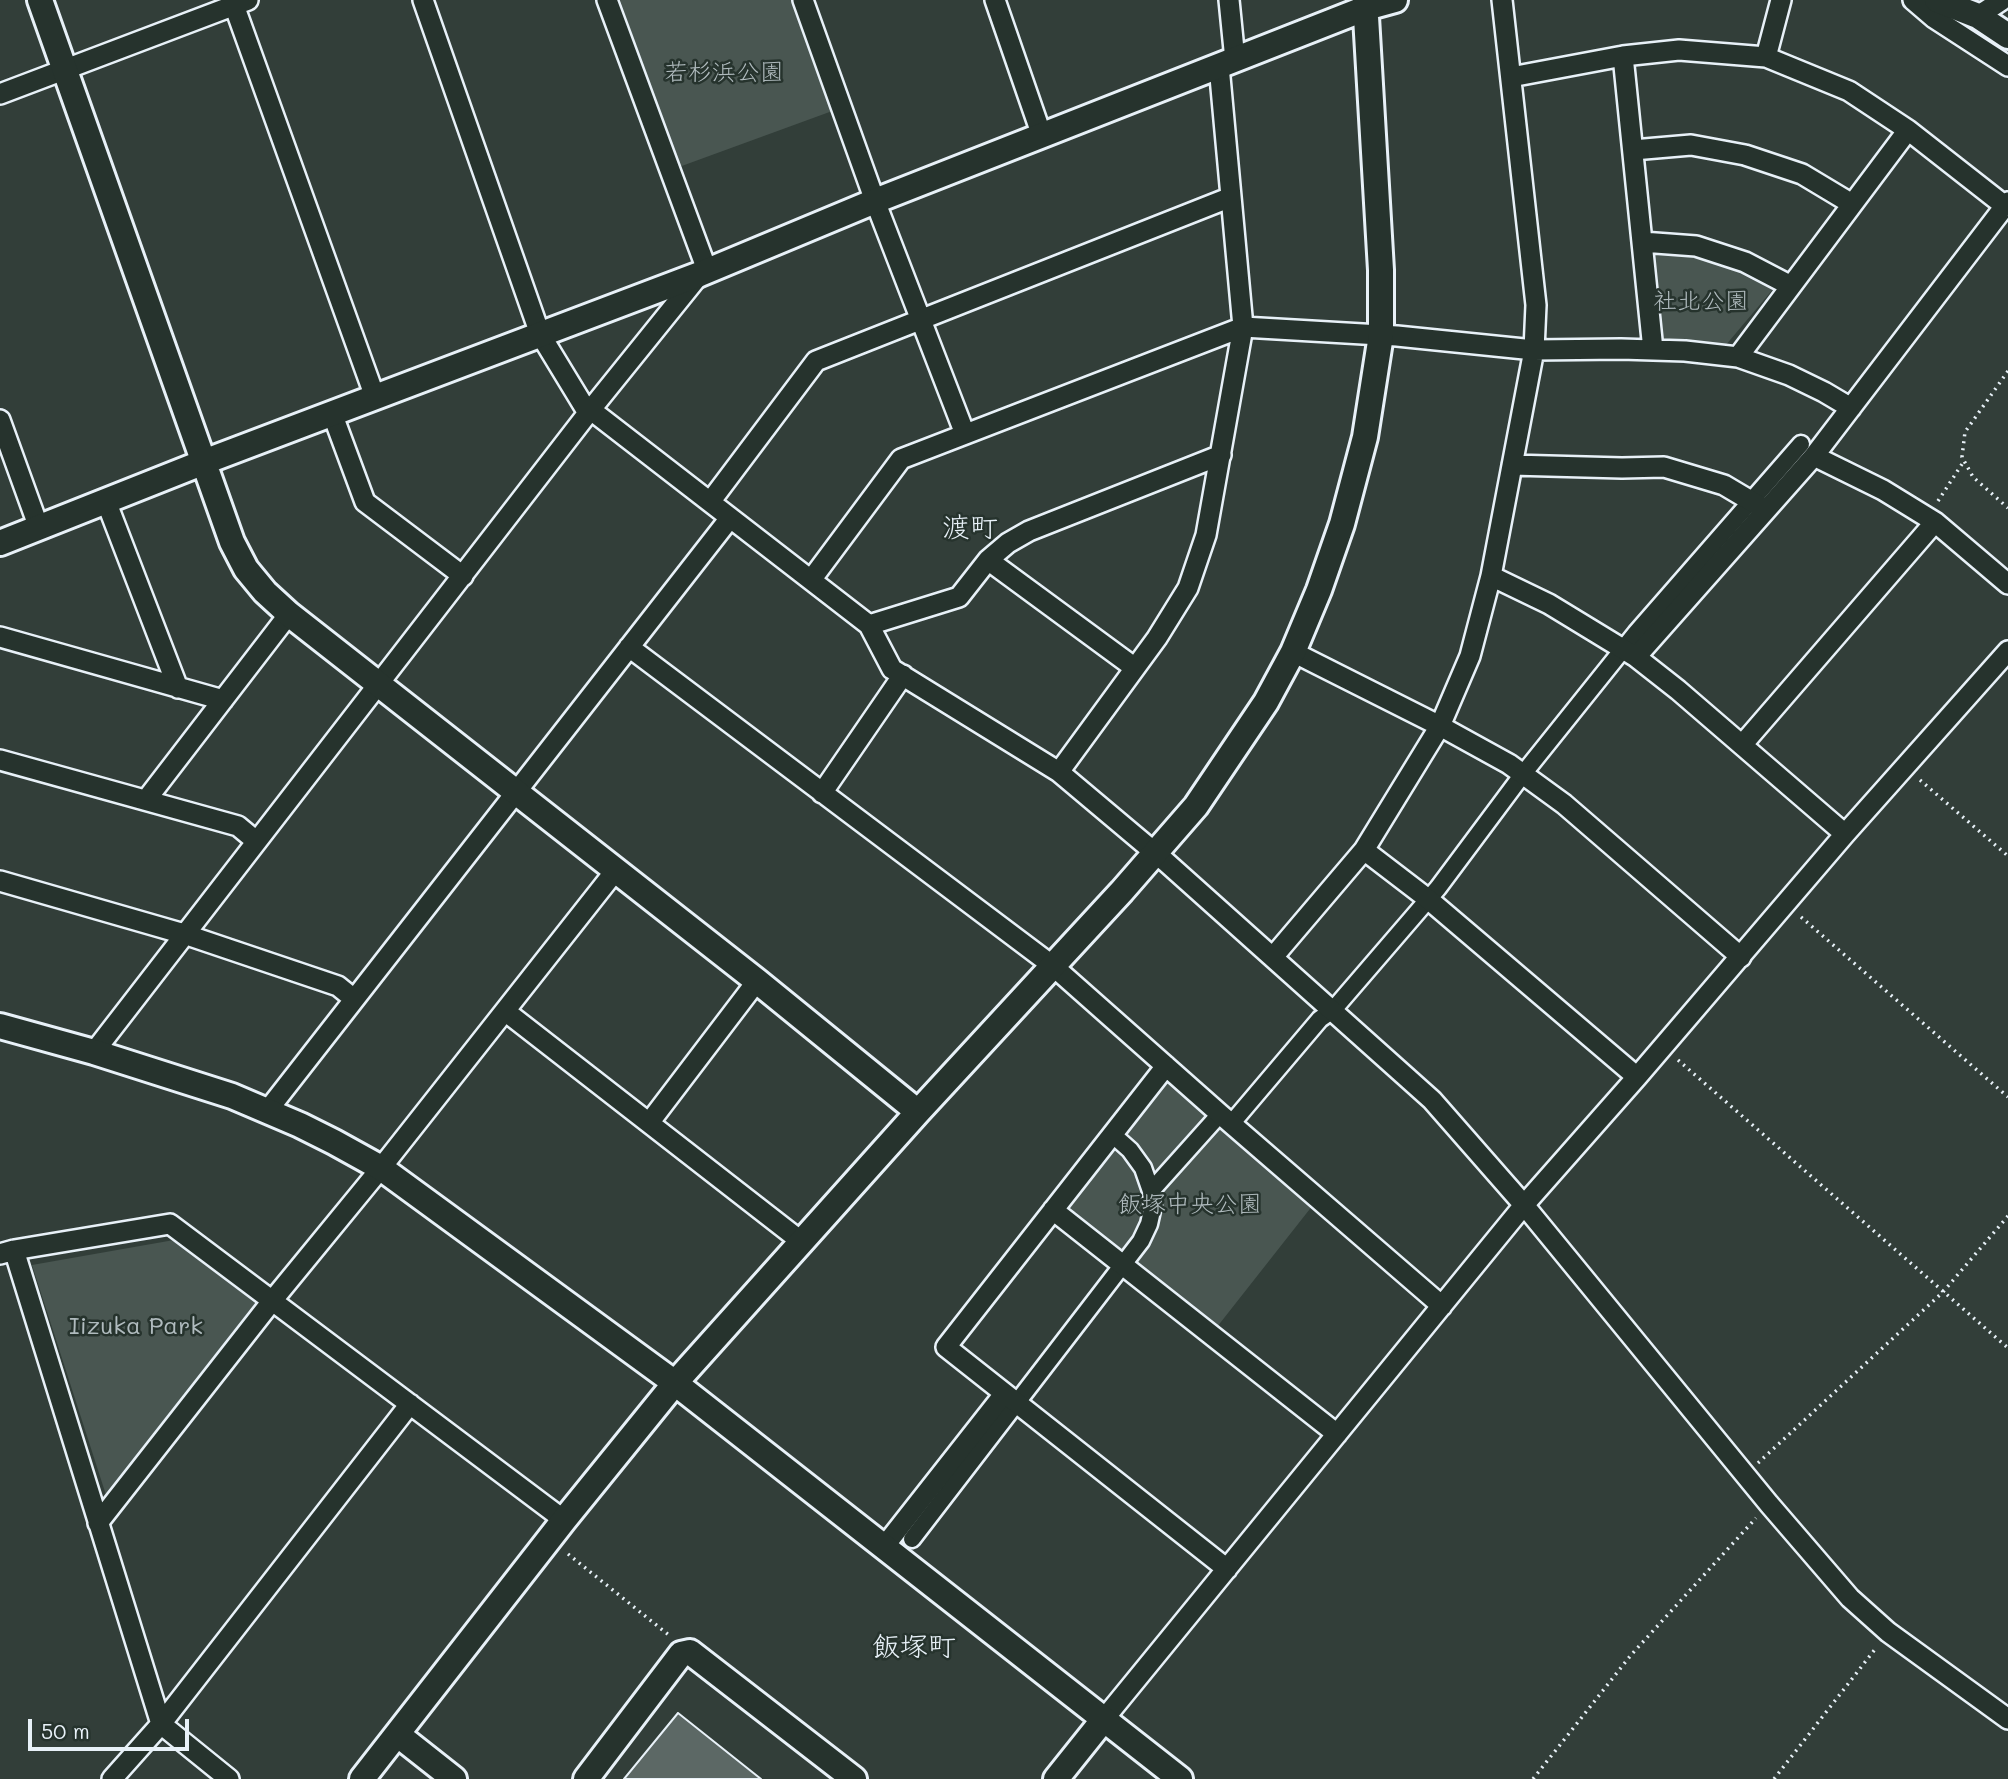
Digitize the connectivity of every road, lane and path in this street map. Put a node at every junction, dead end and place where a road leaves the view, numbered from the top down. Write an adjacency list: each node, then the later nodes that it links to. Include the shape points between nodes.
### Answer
1 (40, 0): 21 (street)
2 (423, 0): 36 (street)
3 (607, 0): 32 (street)
4 (803, 0): 28 (street)
5 (995, 0): 25 (street)
6 (1229, 0): 19 (street)
7 (1395, 0): 14 (street)
8 (1502, 0): 22 (street)
9 (1781, 0): 18 (street)
10 (1913, 0): 20 (street)
11 (1937, 0): 15 (street)
12 (2002, 0): 15 (street)
13 (241, 3): 21 (street); 42 (street)
14 (1365, 4): 19 (street); 37 (street)
15 (1978, 16): 16 (street)
16 (2008, 36)
17 (1623, 56): 18 (street, via 1679,50); 22 (street); 26 (street)
18 (1766, 57): 24 (street, via 1849,91)
19 (1227, 63): 25 (street); 27 (street)
20 (2008, 66)
21 (65, 69): 23 (street); 51 (street)
22 (1511, 77): 38 (street, via 1536,305)
23 (0, 93)
24 (1908, 130): 29 (street); 30 (street)
25 (1042, 136): 28 (street)
26 (1633, 150): 29 (street, via 1691,145 1745,155 1802,174); 31 (street)
27 (1231, 197): 34 (street); 35 (street)
28 (875, 201): 32 (street); 34 (street)
29 (1852, 204): 33 (street)
30 (2006, 204): 43 (street)
31 (1642, 242): 33 (street, via 1696,246 1745,262); 39 (street)
32 (704, 272): 36 (street); 44 (street)
33 (1791, 286): 40 (street)
34 (920, 318): 47 (street); 54 (street, via 816,361)
35 (1243, 327): 37 (street); 47 (street); 49 (street)
36 (540, 334): 42 (street); 44 (street)
37 (1381, 335): 38 (street); 71 (street, via 1365,437 1342,524)
38 (1534, 350): 39 (street); 52 (street)
39 (1653, 350): 40 (street)
40 (1738, 357): 43 (street, via 1790,376)
41 (2008, 371): 50 (path, via 1965,432)
42 (375, 397): 45 (street)
43 (1851, 408): 48 (street)
44 (589, 412): 54 (street); 62 (street)
45 (332, 414): 51 (street); 62 (street, via 365,502)
46 (0, 421): 59 (street)
47 (965, 434): 64 (street, via 901,459)
48 (1808, 450): 55 (street); 58 (street)
49 (1221, 455): 61 (street, via 1029,531); 73 (street, via 1206,535 1188,588)
50 (1964, 461): 56 (path, via 1973,477); 58 (path)
51 (204, 462): 53 (street); 66 (street, via 246,569)
52 (1512, 465): 55 (street, via 1664,467 1724,485); 63 (street)
53 (106, 502): 59 (street); 76 (street)
54 (709, 502): 57 (street)
55 (1759, 505): 72 (street)
56 (2008, 508)
57 (730, 518): 64 (street); 69 (street)
58 (1931, 519): 65 (street); 79 (street)
59 (39, 528): 60 (street)
60 (0, 543)
61 (989, 560): 67 (street, via 959,597); 73 (street)
62 (463, 576): 75 (street)
63 (1491, 576): 72 (street, via 1549,604); 78 (street, via 1470,656)
64 (811, 580): 67 (street)
65 (2008, 584)
66 (289, 614): 75 (street); 77 (street)
67 (869, 625): 74 (street, via 892,668)
68 (0, 637): 76 (street)
69 (629, 647): 84 (street); 85 (street)
70 (2008, 651): 81 (street)
71 (1293, 652): 78 (street); 90 (street, via 1232,755)
72 (1629, 654): 79 (street); 83 (street)
73 (1136, 668): 82 (street)
74 (903, 675): 82 (street); 85 (street)
75 (380, 683): 84 (street); 88 (street)
76 (178, 688): 77 (street)
77 (223, 701): 86 (street)
78 (1440, 726): 83 (street); 89 (street)
79 (1742, 745): 87 (street)
80 (0, 760): 86 (street)
81 (1905, 767): 87 (street); 91 (path)
82 (1059, 772): 90 (street)
83 (1523, 774): 94 (street); 98 (street)
84 (516, 791): 92 (street); 101 (street)
85 (822, 793): 99 (street)
86 (146, 800): 88 (street, via 238,826)
87 (1845, 834): 95 (street)
88 (256, 841): 96 (street)
89 (1364, 850): 94 (street); 97 (street)
90 (1155, 853): 97 (street); 99 (street)
91 (2008, 856)
92 (616, 870): 100 (street); 103 (street)
93 (0, 881): 96 (street)
94 (1428, 899): 102 (street); 108 (street)
95 (1786, 904): 98 (street); 109 (path)
96 (184, 934): 101 (street, via 338,986); 106 (street)
97 (1273, 957): 102 (street)
98 (1741, 957): 105 (street)
99 (1052, 966): 107 (street); 111 (street)
100 (757, 981): 111 (street); 113 (street)
101 (355, 999): 110 (street)
102 (1333, 1010): 112 (street); 117 (street, via 1432,1100)
103 (505, 1011): 113 (street); 115 (street)
104 (0, 1026): 106 (street)
105 (1664, 1046): 108 (street); 123 (path)
106 (94, 1052): 110 (street)
107 (1166, 1066): 112 (street); 114 (street)
108 (1637, 1077): 117 (street)
109 (2008, 1097)
110 (268, 1110): 115 (street)
111 (918, 1111): 120 (street)
112 (1225, 1119): 116 (street); 125 (street)
113 (649, 1123): 120 (street)
114 (1112, 1134): 116 (street, via 1143,1168); 118 (street)
115 (381, 1168): 124 (street); 127 (street)
116 (1151, 1191): 122 (street, via 1149,1224)
117 (1524, 1205): 125 (street); 131 (street)
118 (1053, 1210): 122 (street); 128 (street, via 946,1347)
119 (2008, 1216): 123 (path)
120 (802, 1242): 127 (street)
121 (7, 1252): 124 (street, via 170,1224); 134 (street)
122 (1123, 1265): 128 (street); 130 (street)
123 (1943, 1292): 126 (path); 131 (path)
124 (272, 1301): 129 (street); 134 (street)
125 (1442, 1306): 130 (street)
126 (2008, 1348)
127 (675, 1383): 133 (street); 136 (street)
128 (1010, 1399): 135 (street); 136 (street); 138 (street)
129 (410, 1405): 133 (street); 143 (street)
130 (1337, 1434): 138 (street)
131 (1746, 1474): 132 (street)
132 (1769, 1503): 139 (street, via 1850,1598); 153 (path, via 1631,1655)
133 (564, 1520): 144 (street)
134 (99, 1523): 143 (street)
135 (912, 1539)
136 (883, 1548): 142 (street)
137 (568, 1554): 140 (path)
138 (1227, 1569): 142 (street)
139 (1888, 1632): 141 (street); 154 (path)
140 (690, 1652): 149 (street, via 681,1654); 150 (street)
141 (2008, 1718)
142 (1104, 1719): 151 (street); 152 (street)
143 (161, 1724): 145 (street); 146 (street)
144 (397, 1734): 147 (street); 148 (street)
145 (112, 1779)
146 (229, 1779)
147 (362, 1779)
148 (454, 1779)
149 (586, 1779)
150 (854, 1779)
151 (1056, 1779)
152 (1180, 1779)
153 (1533, 1779)
154 (1774, 1779)

